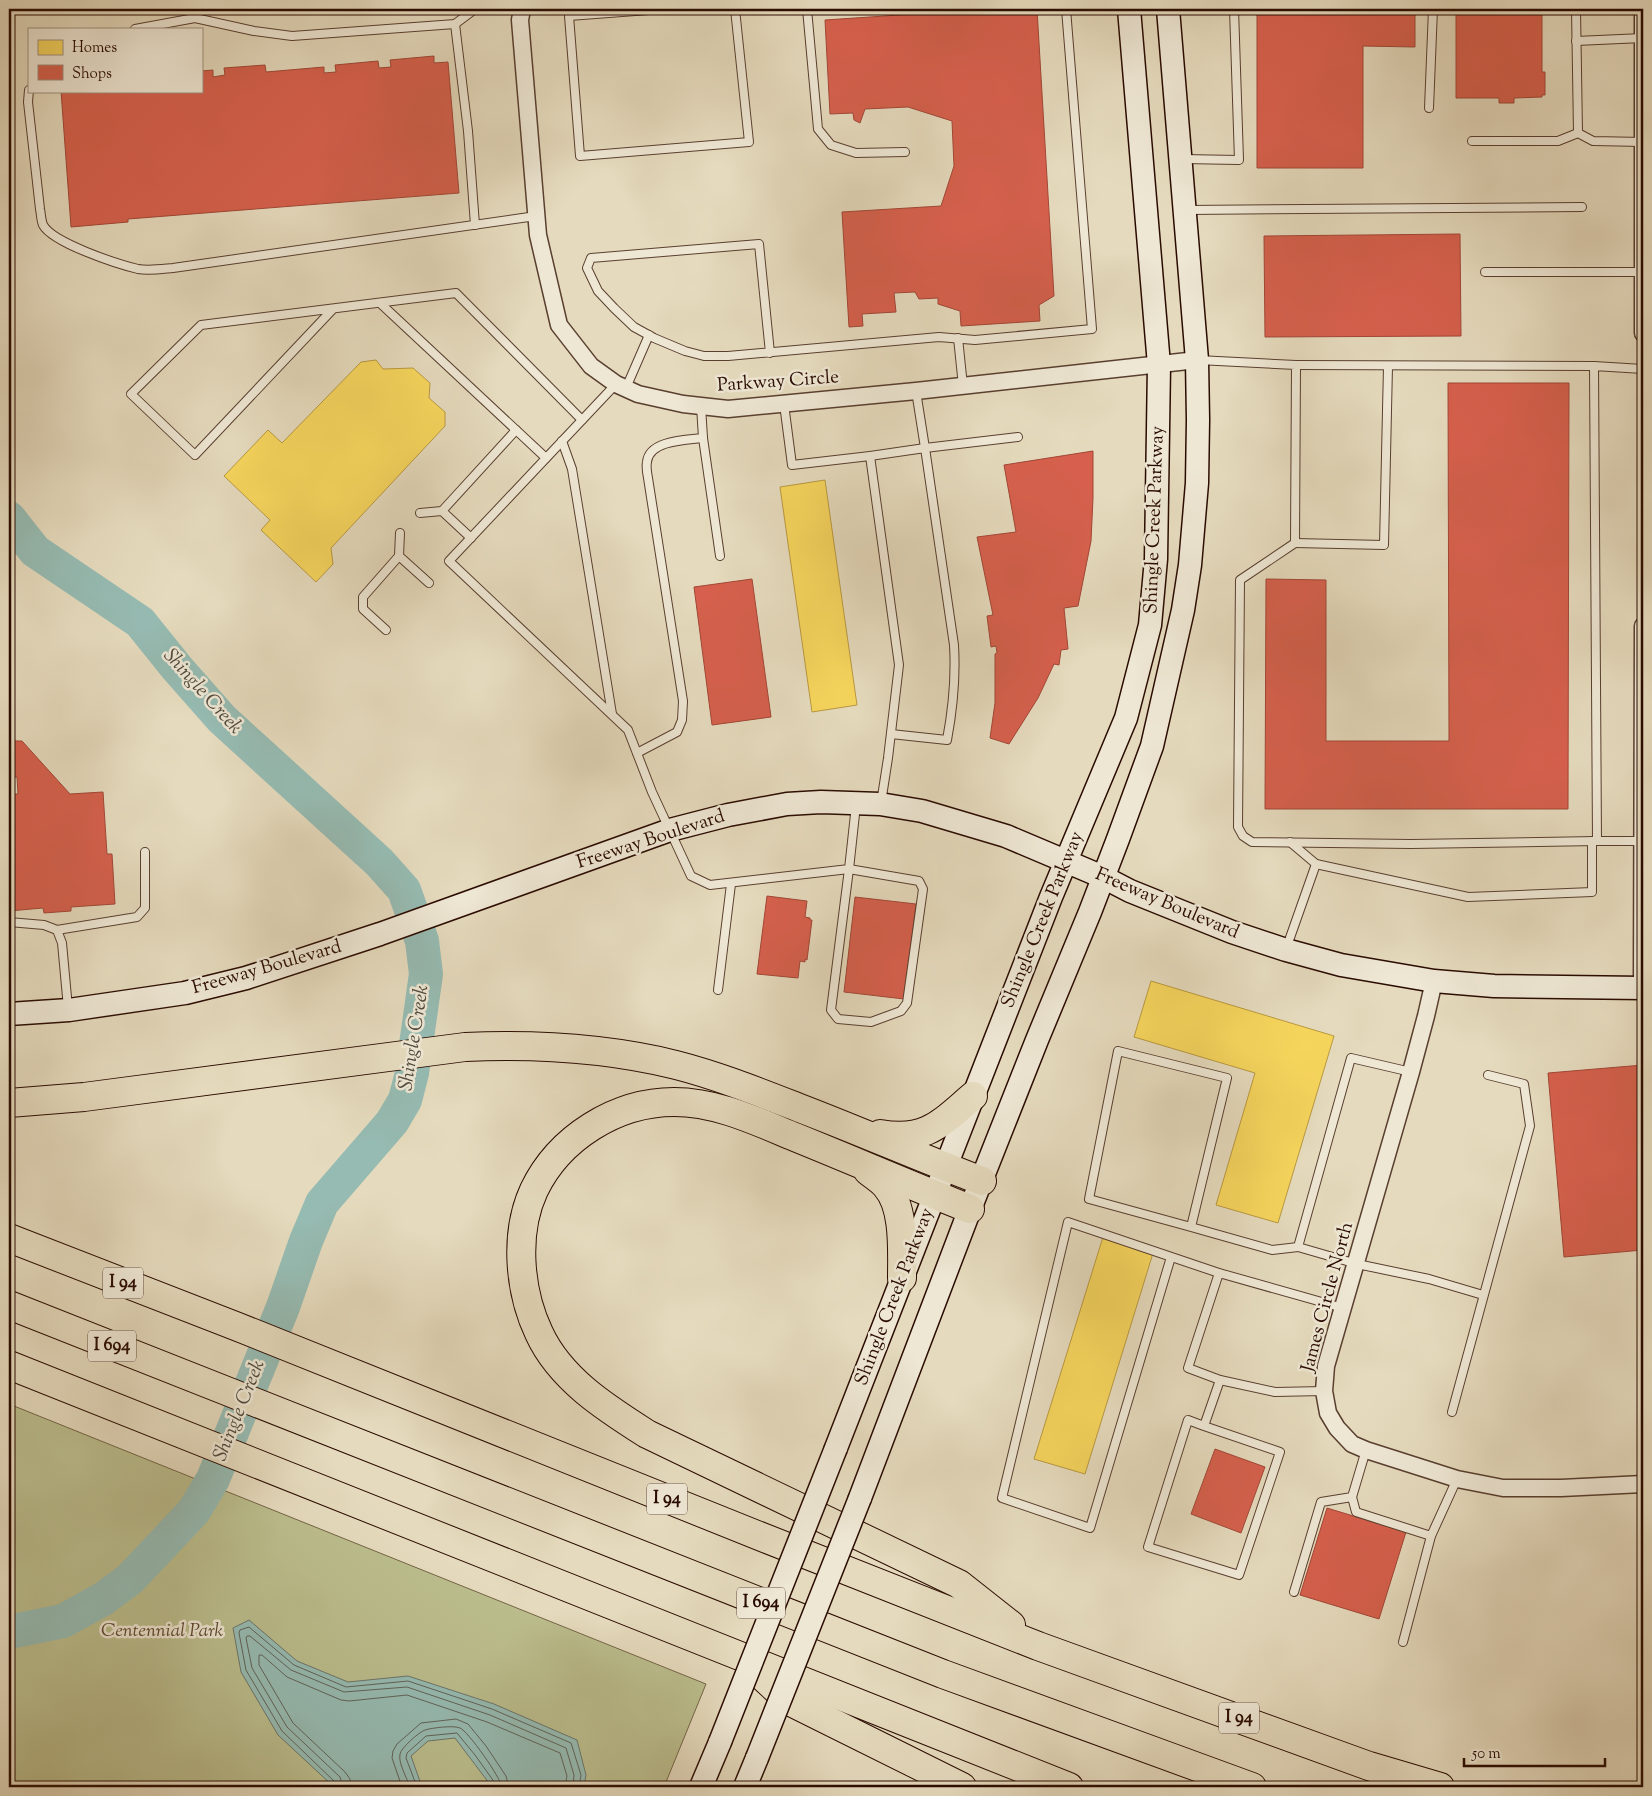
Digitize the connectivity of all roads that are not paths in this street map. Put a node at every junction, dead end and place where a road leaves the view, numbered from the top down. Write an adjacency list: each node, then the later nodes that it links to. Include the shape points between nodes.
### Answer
1 (474, 9): 13 (lane)
2 (522, 9): 26 (street, Parkway Circle, via 520,20)
3 (662, 9): 4 (lane, via 569,16 580,156 749,142)
4 (734, 9)
5 (807, 9): 22 (lane, via 818,129 831,145 856,153)
6 (1066, 9): 35 (lane, via 1092,329 975,340)
7 (1129, 9): 38 (street, Shingle Creek Parkway)
8 (1168, 9): 23 (street, Shingle Creek Parkway)
9 (1234, 9): 23 (lane, via 1238,160)
10 (1433, 9): 18 (lane)
11 (1576, 9): 16 (lane)
12 (1643, 9): 15 (street)
13 (454, 24): 14 (lane, via 292,36 195,18); 27 (lane, via 468,131)
14 (140, 28)
15 (1643, 38): 16 (lane); 21 (street)
16 (1576, 41): 19 (lane)
17 (29, 92): 27 (lane, via 43,224 51,234 67,244 140,269 173,268)
18 (1429, 108)
19 (1578, 133): 20 (lane, via 1558,142); 21 (lane, via 1593,140)
20 (1472, 141)
21 (1643, 142): 29 (street)
22 (905, 152)
23 (1180, 159): 25 (street, Shingle Creek Parkway)
24 (1582, 207): 25 (lane)
25 (1184, 210): 37 (street, Shingle Creek Parkway)
26 (536, 216): 27 (lane); 43 (street, Parkway Circle, via 558,325 591,366)
27 (475, 225)
28 (1485, 272): 29 (lane)
29 (1643, 272): 31 (street)
30 (380, 303): 32 (lane); 48 (lane, via 456,293); 49 (lane)
31 (1643, 308): 33 (street)
32 (333, 309): 32 (lane, via 200,325 131,394 195,454)
33 (1643, 333)
34 (649, 335): 36 (lane, via 704,356); 36 (lane, via 634,327 598,291 587,268 591,258 759,244); 43 (lane)
35 (958, 338): 36 (lane); 44 (lane)
36 (770, 352)
37 (1197, 360): 38 (street, Parkway Circle); 39 (lane); 79 (street, Shingle Creek Parkway, via 1197,483 1190,565 1182,610 1152,746)
38 (1159, 365): 44 (street, Parkway Circle); 76 (street, Shingle Creek Parkway, via 1156,559 1150,625 1126,718)
39 (1296, 365): 40 (lane); 60 (lane)
40 (1388, 366): 41 (lane); 60 (lane, via 1384,545)
41 (1594, 366): 42 (lane); 72 (lane)
42 (1643, 368)
43 (621, 386): 47 (street, Parkway Circle, via 638,394); 48 (lane)
44 (963, 386): 45 (street, Parkway Circle)
45 (916, 391): 46 (street, Parkway Circle); 53 (lane)
46 (784, 404): 47 (street, Parkway Circle, via 728,409); 54 (lane, via 792,465)
47 (701, 406): 51 (lane)
48 (582, 420): 52 (lane)
49 (516, 430): 55 (lane); 56 (lane)
50 (1018, 437): 53 (lane)
51 (703, 438): 62 (lane); 68 (lane, via 667,443 654,449 647,460 684,702 677,732)
52 (562, 441): 55 (lane); 66 (lane, via 572,469)
53 (925, 448): 54 (lane); 67 (lane, via 954,645 954,707 947,740)
54 (870, 456): 67 (lane, via 899,665)
55 (546, 458): 59 (lane)
56 (442, 511): 57 (lane); 59 (lane)
57 (420, 513)
58 (400, 533): 61 (lane)
59 (471, 538): 66 (lane, via 449,561)
60 (1295, 543): 74 (lane, via 1240,580 1238,828 1242,836 1252,842)
61 (399, 556): 63 (lane); 65 (lane, via 363,597 364,609)
62 (720, 556)
63 (429, 583)
64 (1643, 626): 73 (street)
65 (386, 630)
66 (612, 714): 68 (lane, via 628,730)
67 (891, 734): 70 (lane)
68 (637, 753): 71 (lane)
69 (856, 803): 70 (street, Freeway Boulevard); 71 (street, Freeway Boulevard, via 787,804); 78 (lane)
70 (880, 804): 76 (street, Freeway Boulevard, via 922,811 1006,836)
71 (670, 830): 80 (lane, via 691,876 710,885); 87 (street, Freeway Boulevard, via 380,934 246,978 185,993)
72 (1594, 841): 73 (lane); 74 (lane); 77 (lane, via 1592,892 1468,897)
73 (1643, 841): 85 (street)
74 (1290, 842): 77 (lane)
75 (145, 852): 82 (lane, via 144,908 137,917)
76 (1066, 862): 79 (street, Freeway Boulevard); 91 (street, Shingle Creek Parkway)
77 (1316, 864): 83 (lane)
78 (849, 869): 78 (lane, via 919,881 923,889 907,1003 901,1011 871,1022 838,1019 831,1010); 80 (lane)
79 (1103, 877): 83 (street, Freeway Boulevard, via 1200,920); 96 (street, Shingle Creek Parkway)
80 (731, 884): 86 (lane)
81 (9, 922): 82 (lane, via 44,925)
82 (58, 930): 87 (lane)
83 (1286, 950): 84 (street, Freeway Boulevard, via 1341,965)
84 (1434, 981): 85 (street, Freeway Boulevard, via 1494,986); 89 (street, James Circle North)
85 (1643, 988)
86 (718, 990)
87 (69, 1010): 88 (street, Freeway Boulevard)
88 (9, 1014)
89 (1411, 1072): 101 (lane, via 1351,1058); 103 (street, James Circle North)
90 (1488, 1075): 106 (lane, via 1524,1084 1530,1126)
91 (973, 1096): 93 (highway, via 942,1123 919,1135 895,1137); 95 (street, Shingle Creek Parkway)
92 (9, 1103): 93 (highway, via 84,1097 465,1047 545,1046 648,1059 698,1072 749,1088)
93 (859, 1131): 95 (highway)
94 (848, 1158): 97 (highway); 105 (highway, via 877,1177 893,1197 902,1238); 121 (highway, via 720,1108 694,1103 654,1103 599,1121 555,1158 533,1192 522,1250 531,1314 539,1334 561,1366 615,1414 647,1434 959,1584)
95 (945, 1167): 96 (highway); 97 (street, Shingle Creek Parkway)
96 (982, 1181): 98 (street, Shingle Creek Parkway)
97 (934, 1195): 98 (highway); 105 (street, Shingle Creek Parkway)
98 (970, 1209): 124 (street, Shingle Creek Parkway, bridge)
99 (1192, 1228): 99 (lane, via 1227,1078 1118,1051 1089,1200); 101 (lane, via 1272,1250)
100 (9, 1238): 121 (highway, I 94)
101 (1298, 1247): 103 (lane)
102 (1171, 1257): 102 (lane, via 1068,1222 1002,1498 1090,1528); 104 (lane)
103 (1357, 1264): 106 (lane); 108 (street, James Circle North)
104 (1219, 1273): 108 (lane); 110 (lane, via 1188,1368)
105 (902, 1278): 123 (street, Shingle Creek Parkway, bridge)
106 (1483, 1295): 112 (lane)
107 (9, 1305): 127 (highway, I 694, via 960,1680)
108 (1343, 1308): 111 (street, James Circle North, via 1326,1366)
109 (9, 1366): 122 (highway)
110 (1220, 1380): 111 (lane, via 1275,1392); 113 (lane)
111 (1324, 1391): 114 (street, James Circle North, via 1328,1413 1336,1428 1352,1444)
112 (1452, 1412)
113 (1204, 1426): 113 (lane, via 1280,1452 1238,1575 1148,1547 1188,1420)
114 (1366, 1450): 115 (street, James Circle North); 117 (lane)
115 (1457, 1480): 116 (street, James Circle North, via 1503,1488); 118 (lane)
116 (1643, 1484)
117 (1352, 1497): 118 (lane, via 1356,1512); 119 (lane, via 1321,1502)
118 (1431, 1536): 120 (lane)
119 (1294, 1592)
120 (1403, 1642)
121 (1038, 1646): 128 (highway, I 94, via 1369,1766)
122 (740, 1656): 125 (highway, via 789,1701); 126 (highway)
123 (701, 1787)
124 (745, 1787)
125 (962, 1787)
126 (1069, 1787)
127 (1252, 1787)
128 (1440, 1787)

